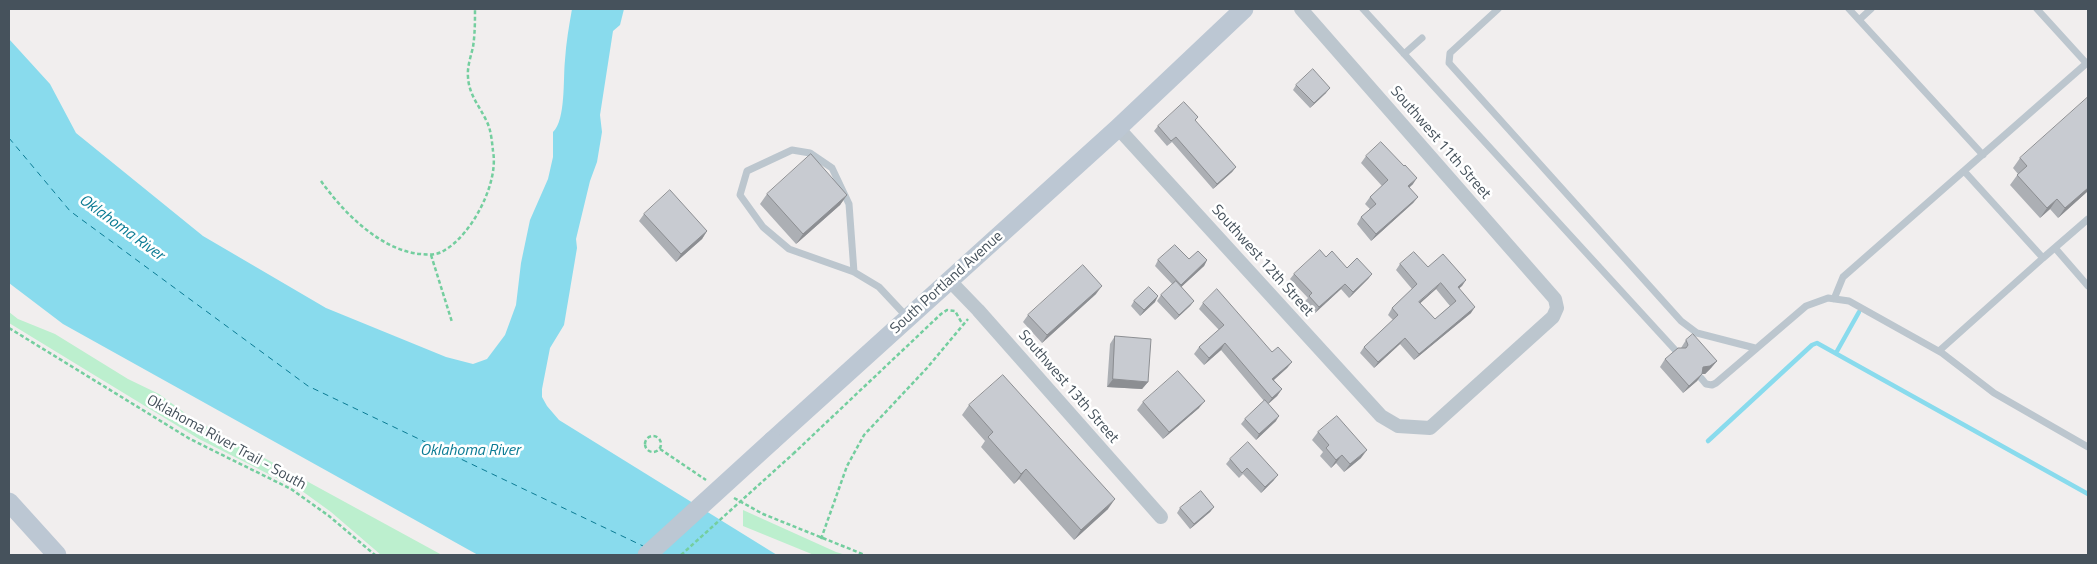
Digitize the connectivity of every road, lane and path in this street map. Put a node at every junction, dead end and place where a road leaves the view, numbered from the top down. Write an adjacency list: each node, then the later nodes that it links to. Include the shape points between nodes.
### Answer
1 (475, 9): 19 (path, via 467,74 470,94 488,123 494,154 492,169 486,199 473,222 458,241)
2 (1244, 9): 13 (main road, South Portland Avenue)
3 (1301, 9): 34 (street, Southwest 11th Street, via 1555,299 1557,308 1553,317 1430,428 1398,426)
4 (1363, 9): 11 (lane)
5 (1498, 9): 30 (lane, via 1450,53 1449,63 1681,321 1697,332)
6 (1849, 9): 9 (lane)
7 (1872, 9): 9 (lane)
8 (2037, 9): 12 (lane)
9 (1859, 20): 14 (lane)
10 (1422, 38): 11 (lane)
11 (1404, 54): 32 (lane)
12 (2088, 63): 14 (lane)
13 (1118, 128): 22 (main road, South Portland Avenue); 34 (street, Southwest 12th Street)
14 (1982, 155): 15 (lane)
15 (1964, 171): 20 (lane); 24 (lane, via 1844,278)
16 (321, 181): 19 (path, via 338,205 356,222 398,249)
17 (2088, 219): 18 (lane)
18 (2055, 248): 20 (lane); 23 (lane)
19 (431, 255): 27 (path)
20 (2043, 258): 31 (lane)
21 (854, 272): 21 (lane, via 789,249 763,227 740,195 747,171 792,150 810,153 832,168 849,204); 26 (lane, via 879,287)
22 (949, 280): 25 (street, Southwest 13th Street); 26 (main road, South Portland Avenue)
23 (2088, 286)
24 (1834, 299): 30 (lane, via 1806,306); 31 (lane, via 1849,301)
25 (978, 310): 28 (path); 40 (street, Southwest 13th Street)
26 (908, 318): 44 (main road, South Portland Avenue, bridge)
27 (452, 322)
28 (964, 325): 41 (path, via 864,435 846,466); 45 (path, bridge, via 954,311 947,310 941,314)
29 (9, 328): 43 (path, Oklahoma River Trail - South, via 197,443 291,490 329,516)
30 (1755, 348): 33 (lane, via 1716,383 1706,384)
31 (1939, 351): 35 (lane, via 1994,393)
32 (1677, 352)
33 (1701, 378)
34 (1381, 416)
35 (2088, 447)
36 (660, 449): 36 (path, via 655,452 648,450 646,440 657,437 661,442); 37 (path)
37 (707, 480)
38 (729, 495): 41 (path)
39 (10, 506): 42 (main road)
40 (1161, 517)
41 (821, 539): 46 (path)
42 (57, 555)
43 (375, 555)
44 (647, 555)
45 (681, 555)
46 (865, 555)

